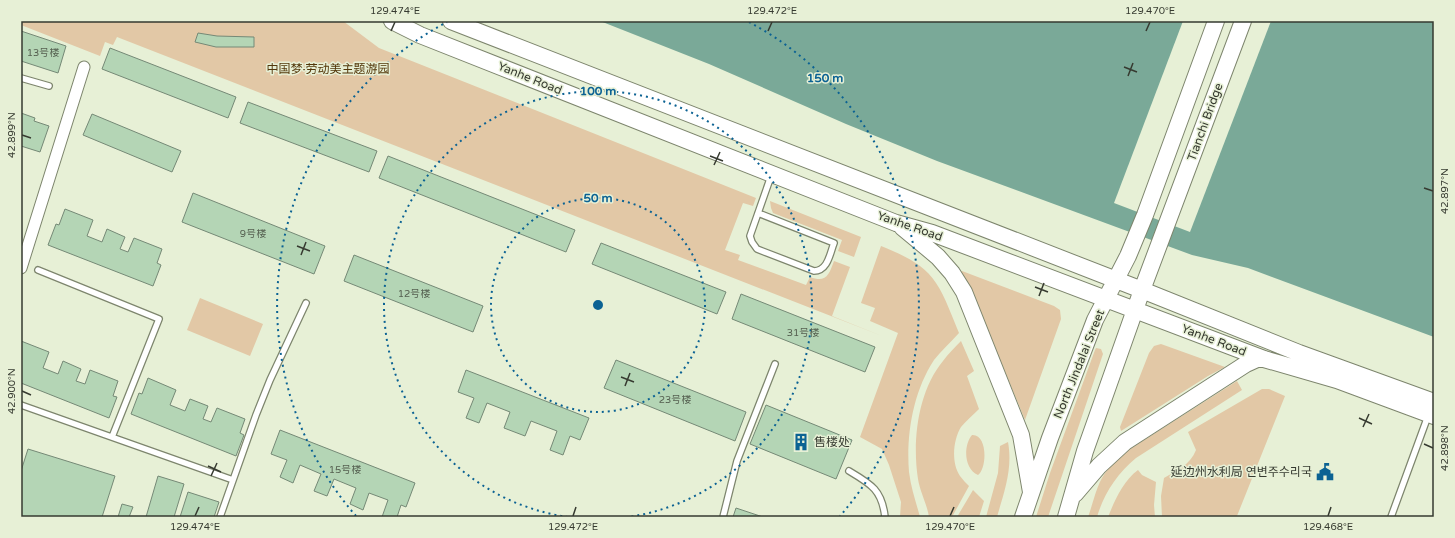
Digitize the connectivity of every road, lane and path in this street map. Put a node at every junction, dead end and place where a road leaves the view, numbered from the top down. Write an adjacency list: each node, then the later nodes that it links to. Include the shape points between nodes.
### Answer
1 (392, 21): 8 (main road, Yanhe Road, via 420,35)
2 (451, 21): 14 (main road, Yanhe Road)
3 (1216, 21): 10 (main road, Tianchi Bridge)
4 (1243, 21): 15 (main road, Tianchi Bridge)
5 (84, 67): 12 (street)
6 (21, 78): 7 (lane)
7 (49, 86)
8 (772, 173): 9 (lane); 11 (main road, Yanhe Road)
9 (758, 213): 9 (lane, via 750,236 757,249 814,271 824,269 834,243)
10 (1145, 215): 14 (main road, North Jindalai Street)
11 (896, 222): 16 (main road, Yanhe Road, via 932,233); 26 (main road, via 938,257 964,292 1021,435)
12 (21, 268)
13 (38, 270): 23 (lane, via 159,319)
14 (1116, 281): 15 (main road, Yanhe Road); 16 (main road, North Jindalai Street)
15 (1142, 290): 18 (main road); 22 (main road, Yanhe Road, via 1299,353)
16 (1106, 299): 18 (main road, Yanhe Road); 26 (main road, North Jindalai Street, via 1095,320)
17 (306, 303): 25 (lane, via 270,380)
18 (1135, 310): 19 (main road, Yanhe Road); 27 (main road, via 1085,451)
19 (1264, 359): 22 (main road, Yanhe Road, via 1315,372); 27 (main road, via 1246,364 1125,442 1099,466)
20 (774, 364): 29 (lane, via 737,461)
21 (21, 404): 23 (lane)
22 (1432, 411): 33 (lane)
23 (112, 437): 25 (lane)
24 (849, 470): 30 (lane, via 872,485 879,494)
25 (233, 480): 28 (lane)
26 (1031, 494): 31 (main road, North Jindalai Street)
27 (1071, 500): 32 (main road)
28 (220, 517)
29 (723, 517)
30 (885, 517)
31 (1023, 517)
32 (1066, 517)
33 (1391, 517)

